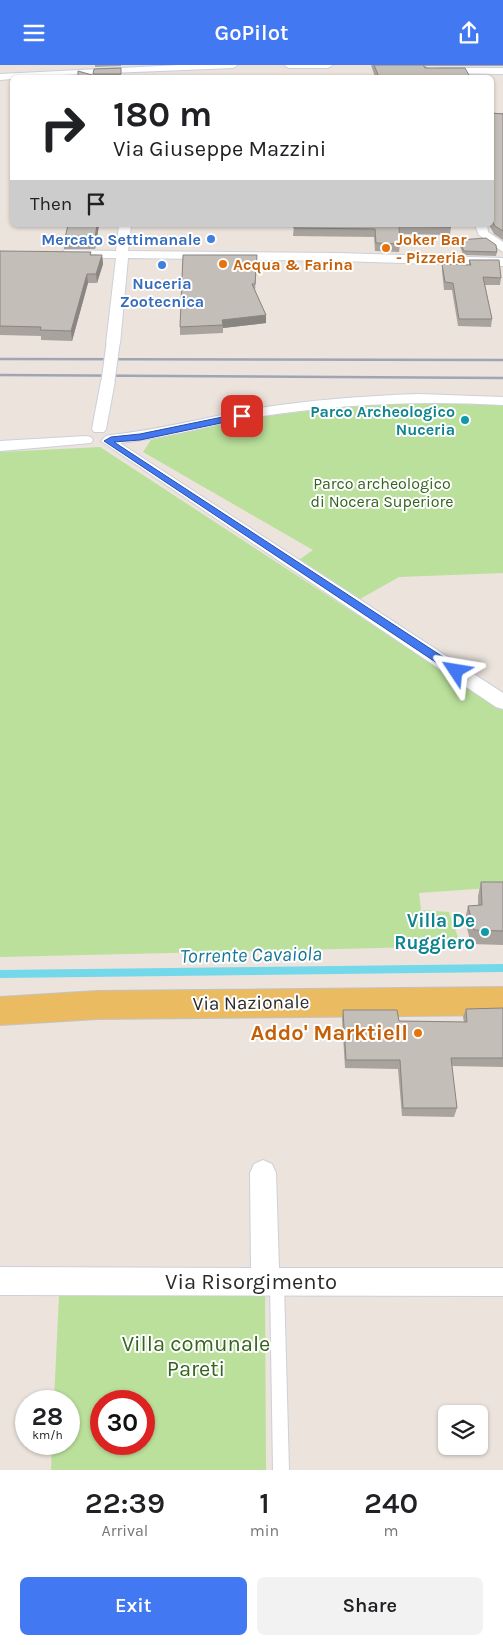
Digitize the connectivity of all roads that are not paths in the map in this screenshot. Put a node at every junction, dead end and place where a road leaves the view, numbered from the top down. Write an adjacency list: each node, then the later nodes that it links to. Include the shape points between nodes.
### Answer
1 (233, 65): 7 (street)
2 (289, 65): 3 (street)
3 (327, 65): 4 (street)
4 (341, 65)
5 (427, 71): 6 (street)
6 (503, 71)
7 (138, 74): 8 (street)
8 (92, 75)
9 (125, 227): 13 (street)
10 (482, 227): 11 (street, via 484,233)
11 (503, 248)
12 (50, 254): 13 (street)
13 (123, 255): 14 (street); 16 (street, bridge, via 108,381)
14 (503, 262)
15 (503, 401): 16 (street, via 460,397 352,402 275,410 140,437)
16 (106, 437): 17 (street, via 96,444 86,440); 18 (street)
17 (0, 446)
18 (503, 702)
19 (503, 1001): 20 (main road, Via Nazionale, via 97,1005)
20 (0, 1011)
21 (263, 1173): 24 (street)
22 (0, 1281): 24 (street, Via Risorgimento)
23 (503, 1282): 24 (street, Via Risorgimento)
24 (271, 1283): 25 (lane)
25 (281, 1470)

